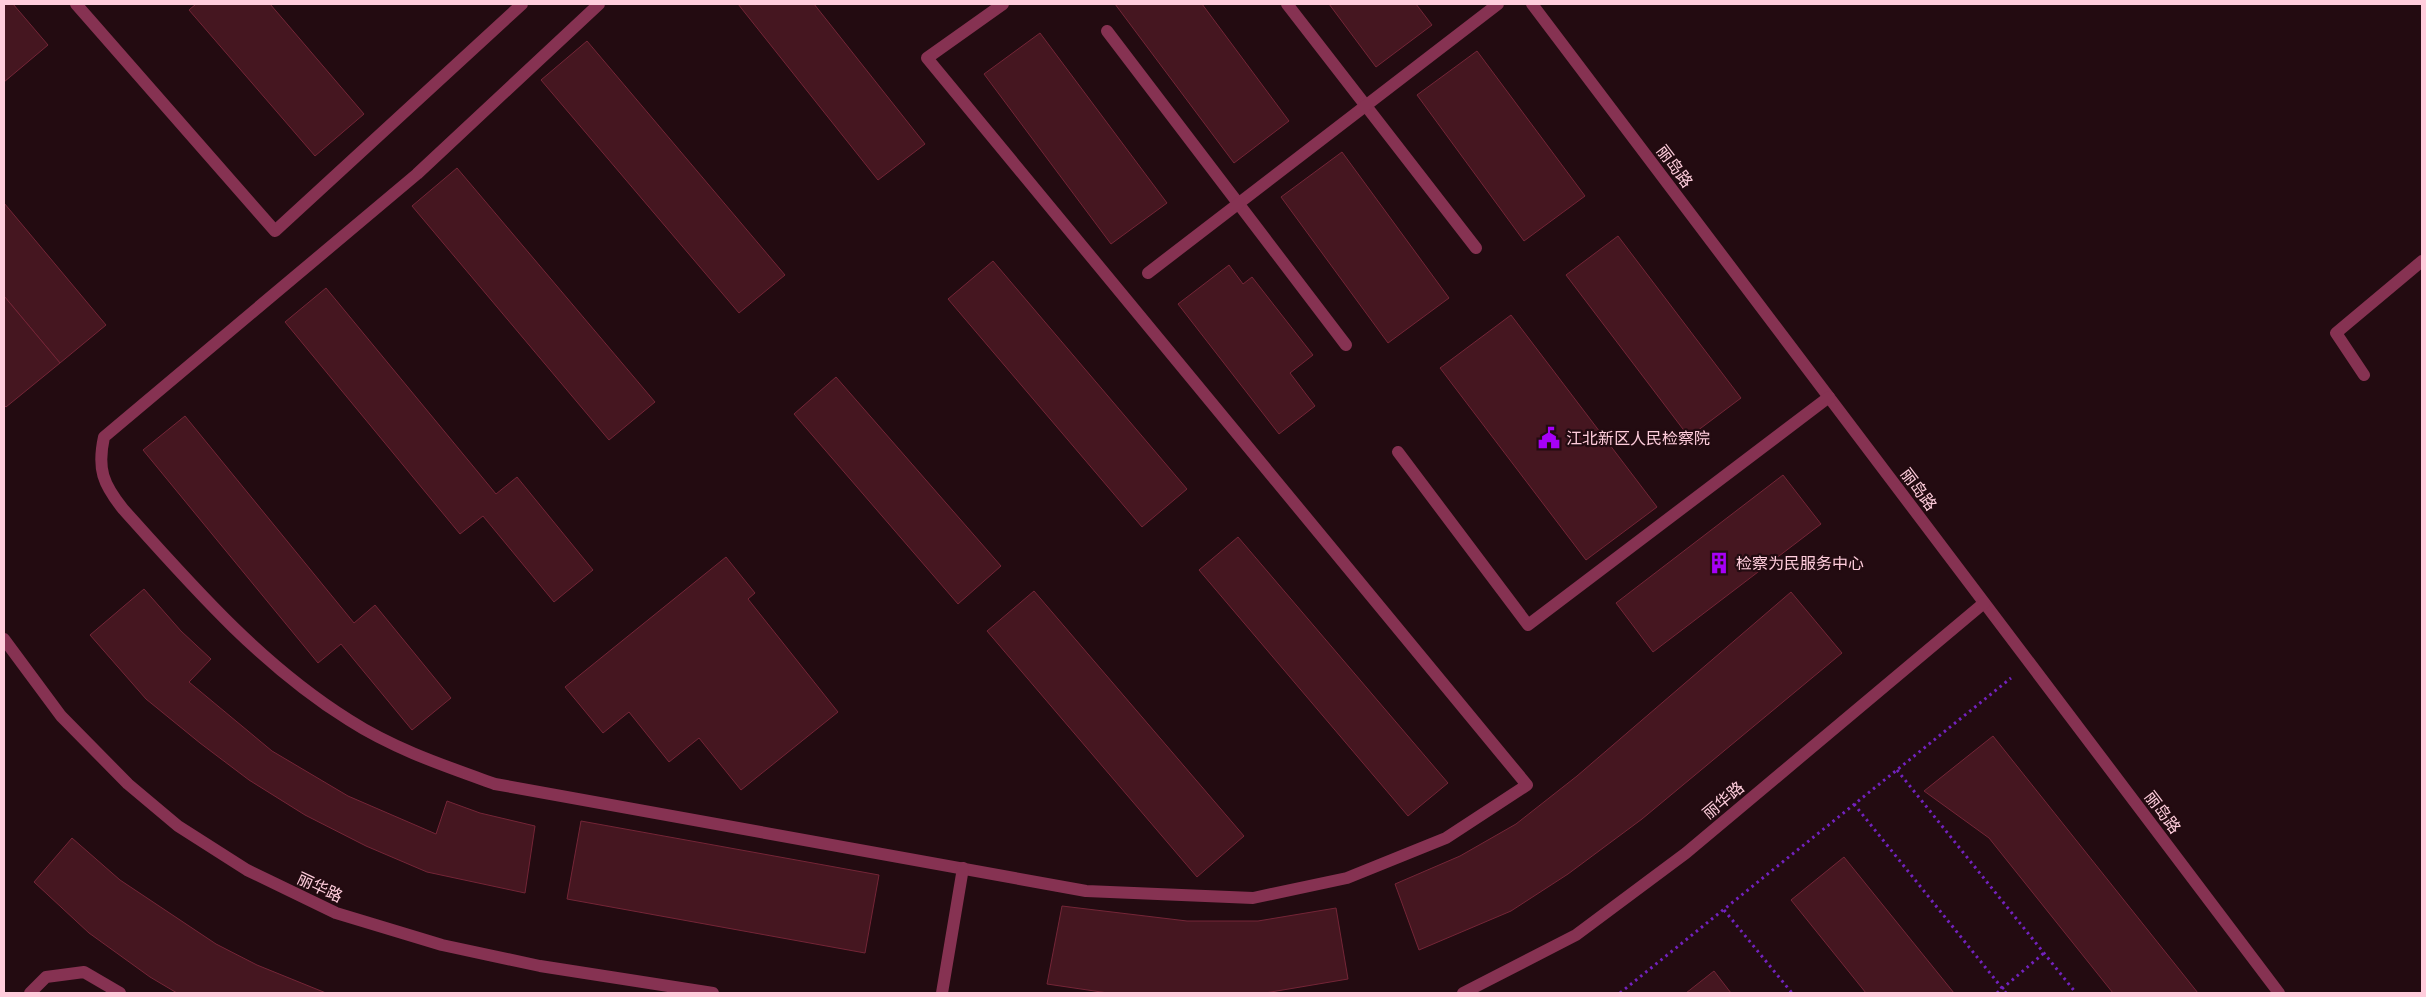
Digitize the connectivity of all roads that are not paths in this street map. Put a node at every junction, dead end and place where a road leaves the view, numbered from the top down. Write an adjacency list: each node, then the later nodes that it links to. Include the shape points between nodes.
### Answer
1 (76, 4): 2 (street, via 275,231)
2 (522, 4)
3 (599, 4): 20 (street, via 417,174 104,437 101,472 108,490 233,628 294,680 350,721 420,757 495,784)
4 (1003, 4): 20 (street, via 928,58 1527,785 1446,838 1347,878 1253,898 1086,891)
5 (1287, 4): 9 (street)
6 (1498, 4): 9 (street)
7 (1532, 4): 16 (street, 丽岛路)
8 (1107, 31): 10 (street)
9 (1366, 106): 10 (street); 11 (street)
10 (1238, 204): 13 (street); 14 (street)
11 (1476, 248)
12 (2422, 261): 15 (street, via 2336,334)
13 (1148, 273)
14 (1346, 345)
15 (2364, 375)
16 (1829, 396): 17 (street, via 1528,625); 18 (street, 丽岛路)
17 (1398, 452)
18 (1984, 603): 25 (street, 丽华路, via 1686,853 1576,935); 26 (street, 丽岛路)
19 (4, 639): 23 (street, 丽华路, via 61,716 128,784 178,826 246,870 336,913 442,945 540,966)
20 (963, 868): 24 (street)
21 (30, 993): 22 (street, via 46,977 84,972)
22 (120, 993)
23 (713, 993)
24 (942, 993)
25 (1463, 993)
26 (2280, 993)

